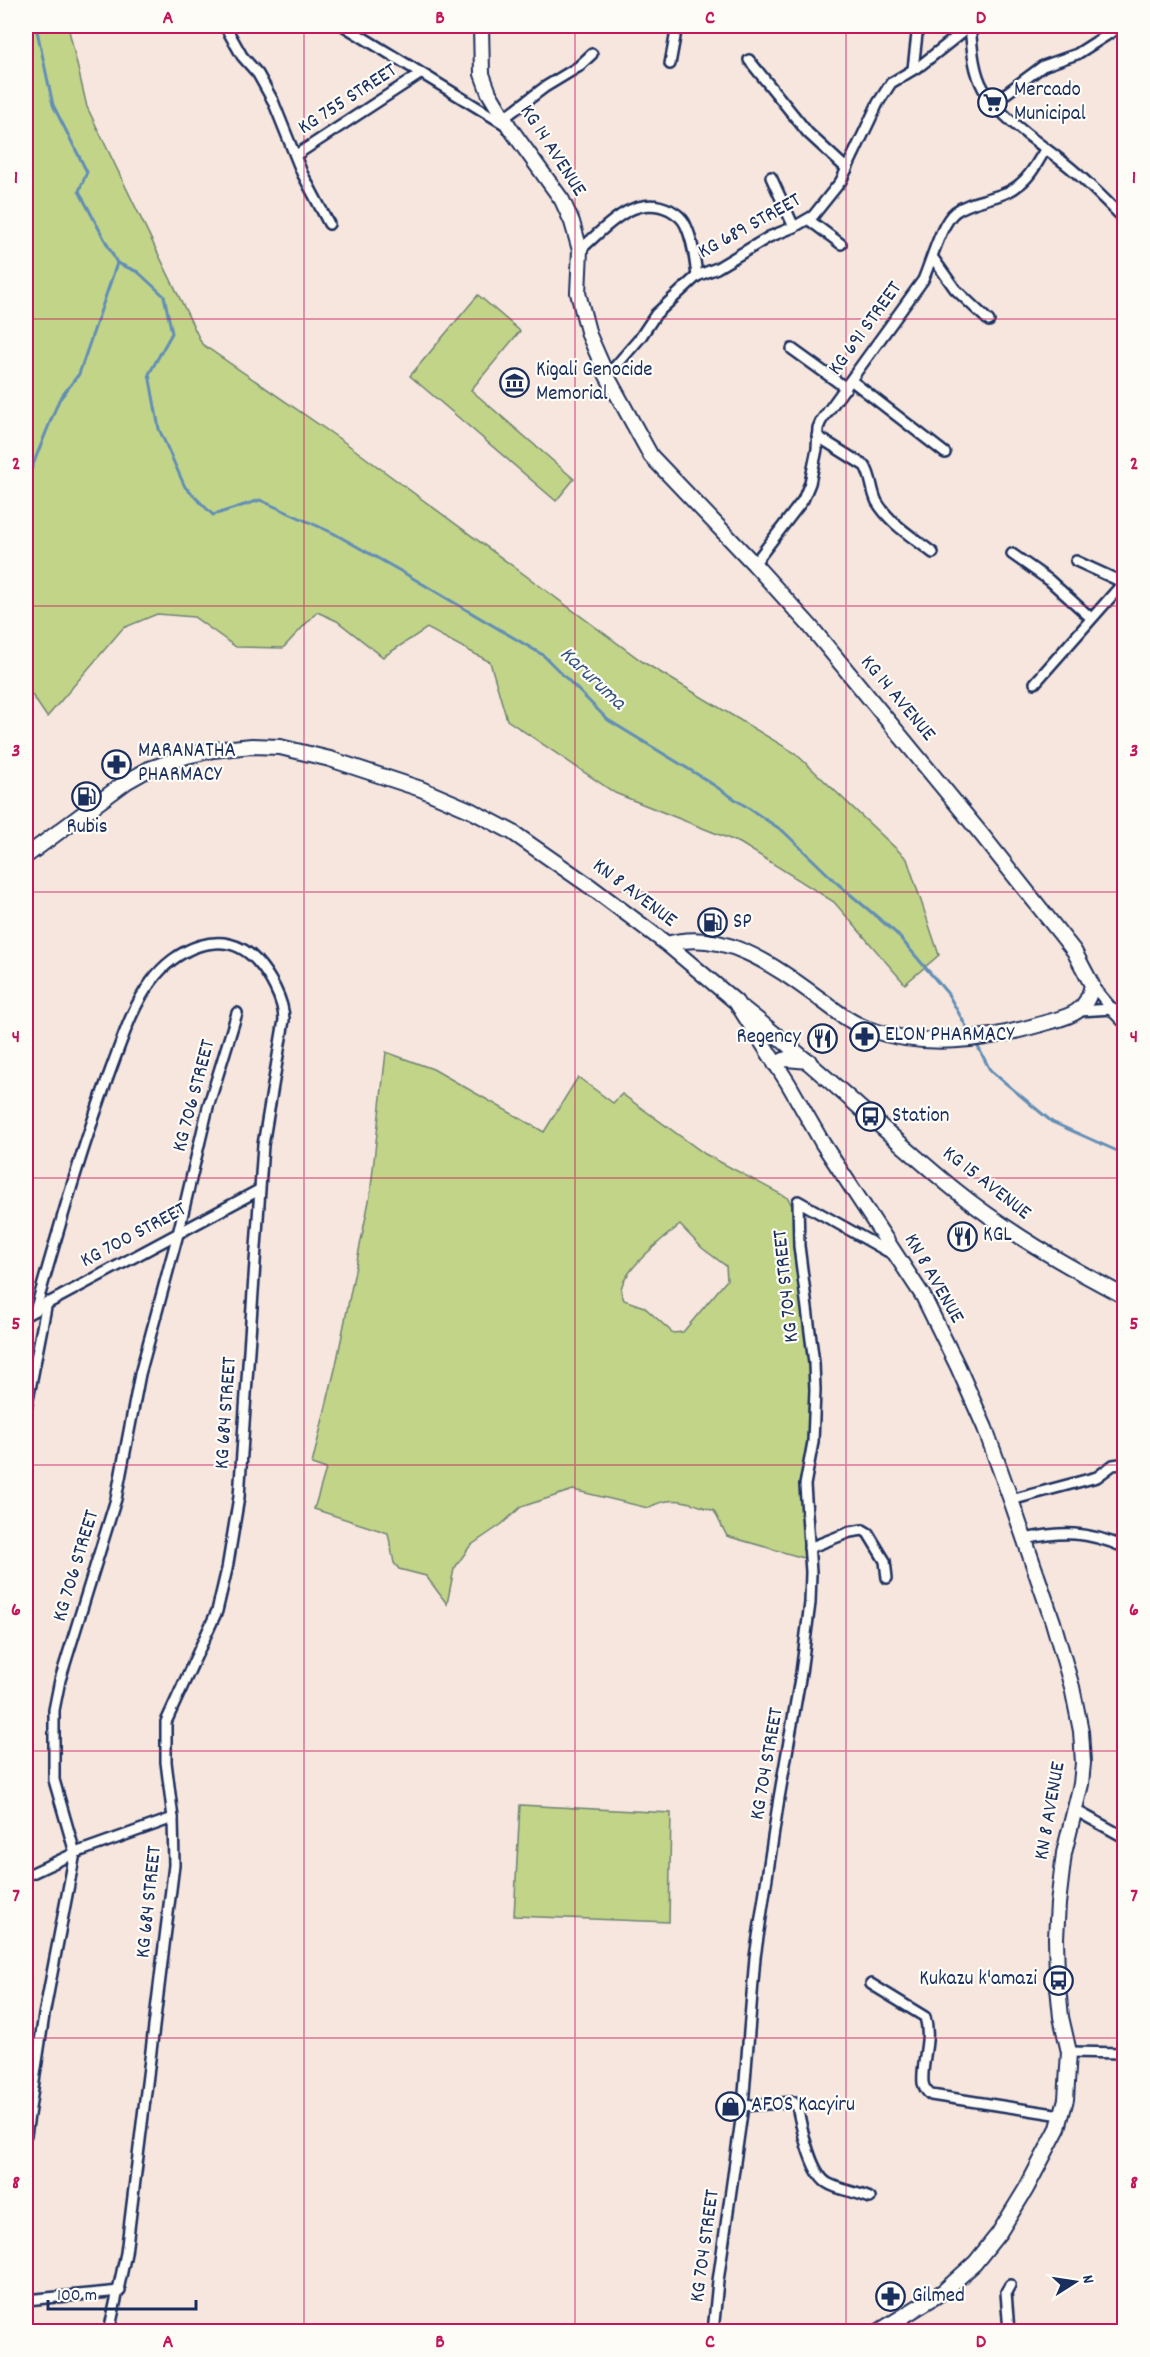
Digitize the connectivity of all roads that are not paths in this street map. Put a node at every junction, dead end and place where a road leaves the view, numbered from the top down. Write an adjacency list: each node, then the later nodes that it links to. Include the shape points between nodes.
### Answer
1 (225, 26): 16 (street, via 273,101)
2 (344, 26): 12 (street)
3 (481, 26): 14 (main road, KG 14 AVENUE, via 482,74)
4 (677, 26): 10 (street)
5 (915, 26): 11 (street)
6 (970, 26): 11 (street, KG 689 STREET); 13 (street, via 975,66)
7 (1121, 26): 13 (street, via 1077,54 1043,66)
8 (592, 54): 14 (street, via 545,87)
9 (749, 60): 17 (street, via 808,133)
10 (670, 64)
11 (913, 69): 17 (street, KG 689 STREET, via 891,83)
12 (420, 74): 14 (street); 16 (street, KG 755 STREET)
13 (993, 103): 15 (street)
14 (507, 123): 24 (main road, KG 14 AVENUE, via 561,200)
15 (1045, 150): 19 (street, via 1068,165); 25 (street, KG 691 STREET, via 1021,184 954,213 938,239)
16 (296, 155): 21 (street)
17 (847, 169): 20 (street, KG 689 STREET)
18 (771, 177): 22 (street)
19 (1125, 219)
20 (809, 220): 22 (street, KG 689 STREET); 23 (street)
21 (329, 224)
22 (794, 227): 26 (street, KG 689 STREET)
23 (841, 244)
24 (580, 250): 26 (street, via 613,219 639,206 656,205 679,215 686,225); 29 (main road, KG 14 AVENUE, via 578,293 589,335)
25 (933, 258): 27 (street, via 955,289); 30 (street, KG 691 STREET, via 917,289)
26 (697, 276): 29 (street, KG 689 STREET, via 656,314)
27 (989, 321)
28 (792, 349): 30 (street)
29 (607, 376): 36 (main road, KG 14 AVENUE, via 651,456)
30 (849, 384): 31 (street, KG 691 STREET, via 821,421); 32 (street)
31 (817, 436): 33 (street, via 865,466 872,491 888,518); 36 (street, KG 691 STREET, via 810,483 803,500)
32 (945, 453)
33 (933, 552)
34 (1012, 554): 38 (street, via 1049,580)
35 (1076, 561): 37 (street)
36 (754, 564): 42 (main road, KG 14 AVENUE, via 982,835 1074,951)
37 (1124, 582): 38 (street)
38 (1091, 618): 39 (street)
39 (1035, 683)
40 (26, 855): 41 (main road, KN 8 AVENUE, via 149,769 213,750 280,747 421,789 470,810 522,839)
41 (667, 944): 43 (main road, KN 8 AVENUE); 45 (main road, via 695,939 741,950 860,1026 904,1038 957,1041 1026,1028)
42 (1092, 985): 44 (street); 45 (main road, via 1086,1004)
43 (736, 1002): 48 (main road, KG 15 AVENUE); 49 (main road, KN 8 AVENUE)
44 (1112, 1009): 45 (street); 47 (street)
45 (1079, 1011)
46 (237, 1013): 54 (street, KG 706 STREET, via 208,1107)
47 (1125, 1021)
48 (789, 1044): 49 (main road); 50 (main road, KG 15 AVENUE)
49 (765, 1048): 51 (main road, KN 8 AVENUE)
50 (806, 1060): 51 (main road, via 786,1059); 52 (main road); 56 (main road, KG 15 AVENUE, via 956,1190 1008,1229)
51 (775, 1064): 52 (main road, KN 8 AVENUE)
52 (788, 1083): 55 (main road, KN 8 AVENUE)
53 (259, 1190): 54 (street, KG 700 STREET); 58 (street, KG 684 STREET, via 283,1008 266,974 248,953 223,942 201,944 159,971 128,1025 94,1114); 68 (street, KG 684 STREET, via 239,1497 217,1611 166,1722)
54 (178, 1234): 57 (street, KG 700 STREET); 70 (street, KG 706 STREET, via 140,1374 117,1499 54,1710 54,1780)
55 (897, 1256): 62 (main road, KN 8 AVENUE, via 923,1296 958,1367); 65 (street, KG 704 STREET, via 798,1201 799,1246 815,1390 813,1442 805,1485)
56 (1125, 1296)
57 (47, 1302): 58 (street, KG 700 STREET); 60 (street)
58 (36, 1308): 59 (street, KG 700 STREET)
59 (26, 1315)
60 (26, 1410)
61 (1125, 1466): 62 (street, via 1113,1465 1097,1477)
62 (1011, 1500): 63 (main road, KN 8 AVENUE)
63 (1024, 1539): 64 (street, via 1073,1532); 67 (main road, KN 8 AVENUE, via 1053,1622 1081,1731 1083,1763)
64 (1125, 1547)
65 (809, 1548): 66 (street, via 863,1530 885,1561); 75 (street, KG 704 STREET, via 809,1614 755,1957)
66 (887, 1578)
67 (1075, 1810): 69 (street); 73 (main road, KN 8 AVENUE, via 1064,1853 1056,1938 1061,2017)
68 (173, 1818): 70 (street); 80 (street, KG 684 STREET, via 174,1864)
69 (1125, 1837)
70 (75, 1853): 71 (street); 77 (street, KG 706 STREET)
71 (26, 1876)
72 (871, 1984): 76 (street, via 925,2017 927,2051 923,2083 931,2095)
73 (1069, 2052): 74 (street); 76 (main road, KN 8 AVENUE)
74 (1125, 2053)
75 (743, 2106): 78 (street, via 793,2102 822,2179 829,2185); 83 (street, KG 704 STREET)
76 (1061, 2115): 84 (main road, KN 8 AVENUE, via 1026,2189 975,2263 944,2291)
77 (26, 2135)
78 (870, 2198)
79 (1010, 2285): 85 (street, via 1006,2292)
80 (120, 2291): 81 (street); 82 (street, KG 684 STREET)
81 (26, 2300)
82 (110, 2331)
83 (713, 2331)
84 (878, 2331)
85 (1009, 2331)

